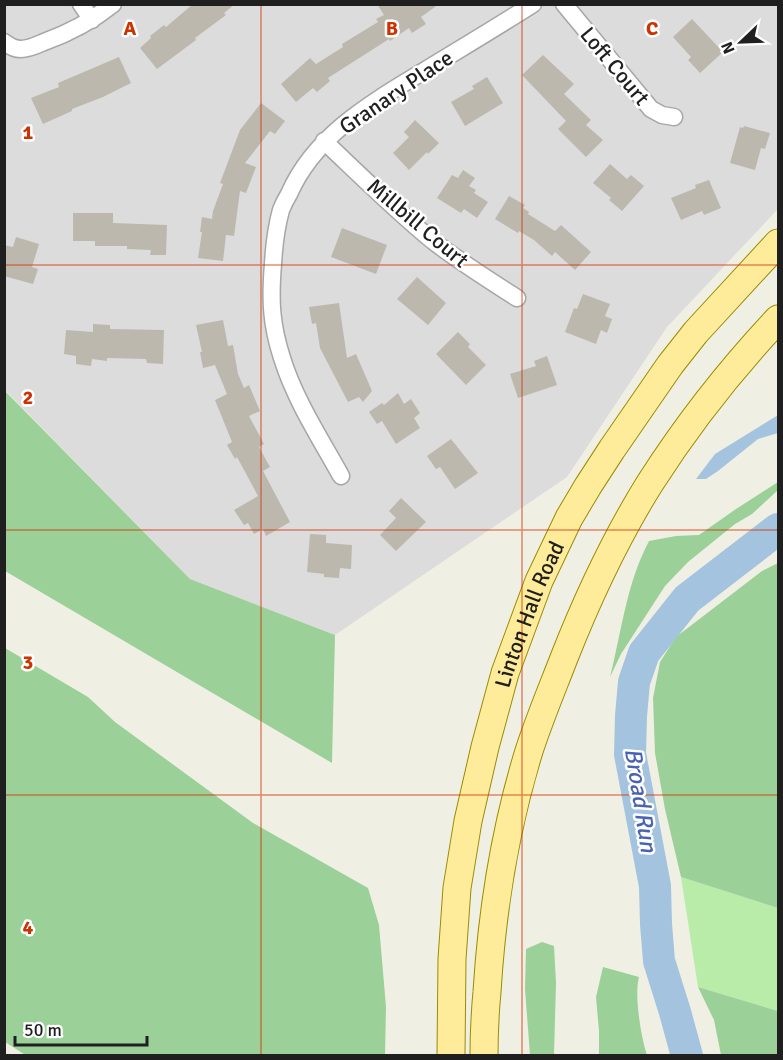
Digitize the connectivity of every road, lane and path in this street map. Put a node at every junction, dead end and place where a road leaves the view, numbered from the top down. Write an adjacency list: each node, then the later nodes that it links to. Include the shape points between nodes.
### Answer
1 (81, 4): 5 (street)
2 (113, 4): 5 (street)
3 (533, 4): 8 (street, Granary Place, via 385,95)
4 (564, 4): 7 (street, Loft Court, via 651,109)
5 (92, 20): 6 (street, via 27,49)
6 (4, 42)
7 (674, 117)
8 (324, 141): 10 (street, Millbill Court, via 434,242); 12 (street, Granary Place, via 294,182 281,209 274,248 271,311 282,360 296,393)
9 (778, 243): 13 (main road, Linton Hall Road, via 670,365 588,486 539,581 505,673 468,821 457,888)
10 (517, 298)
11 (778, 319): 14 (main road, Linton Hall Road, via 723,383 650,483 605,564 572,637 529,752 510,826 495,906)
12 (341, 476)
13 (451, 1056)
14 (484, 1056)

